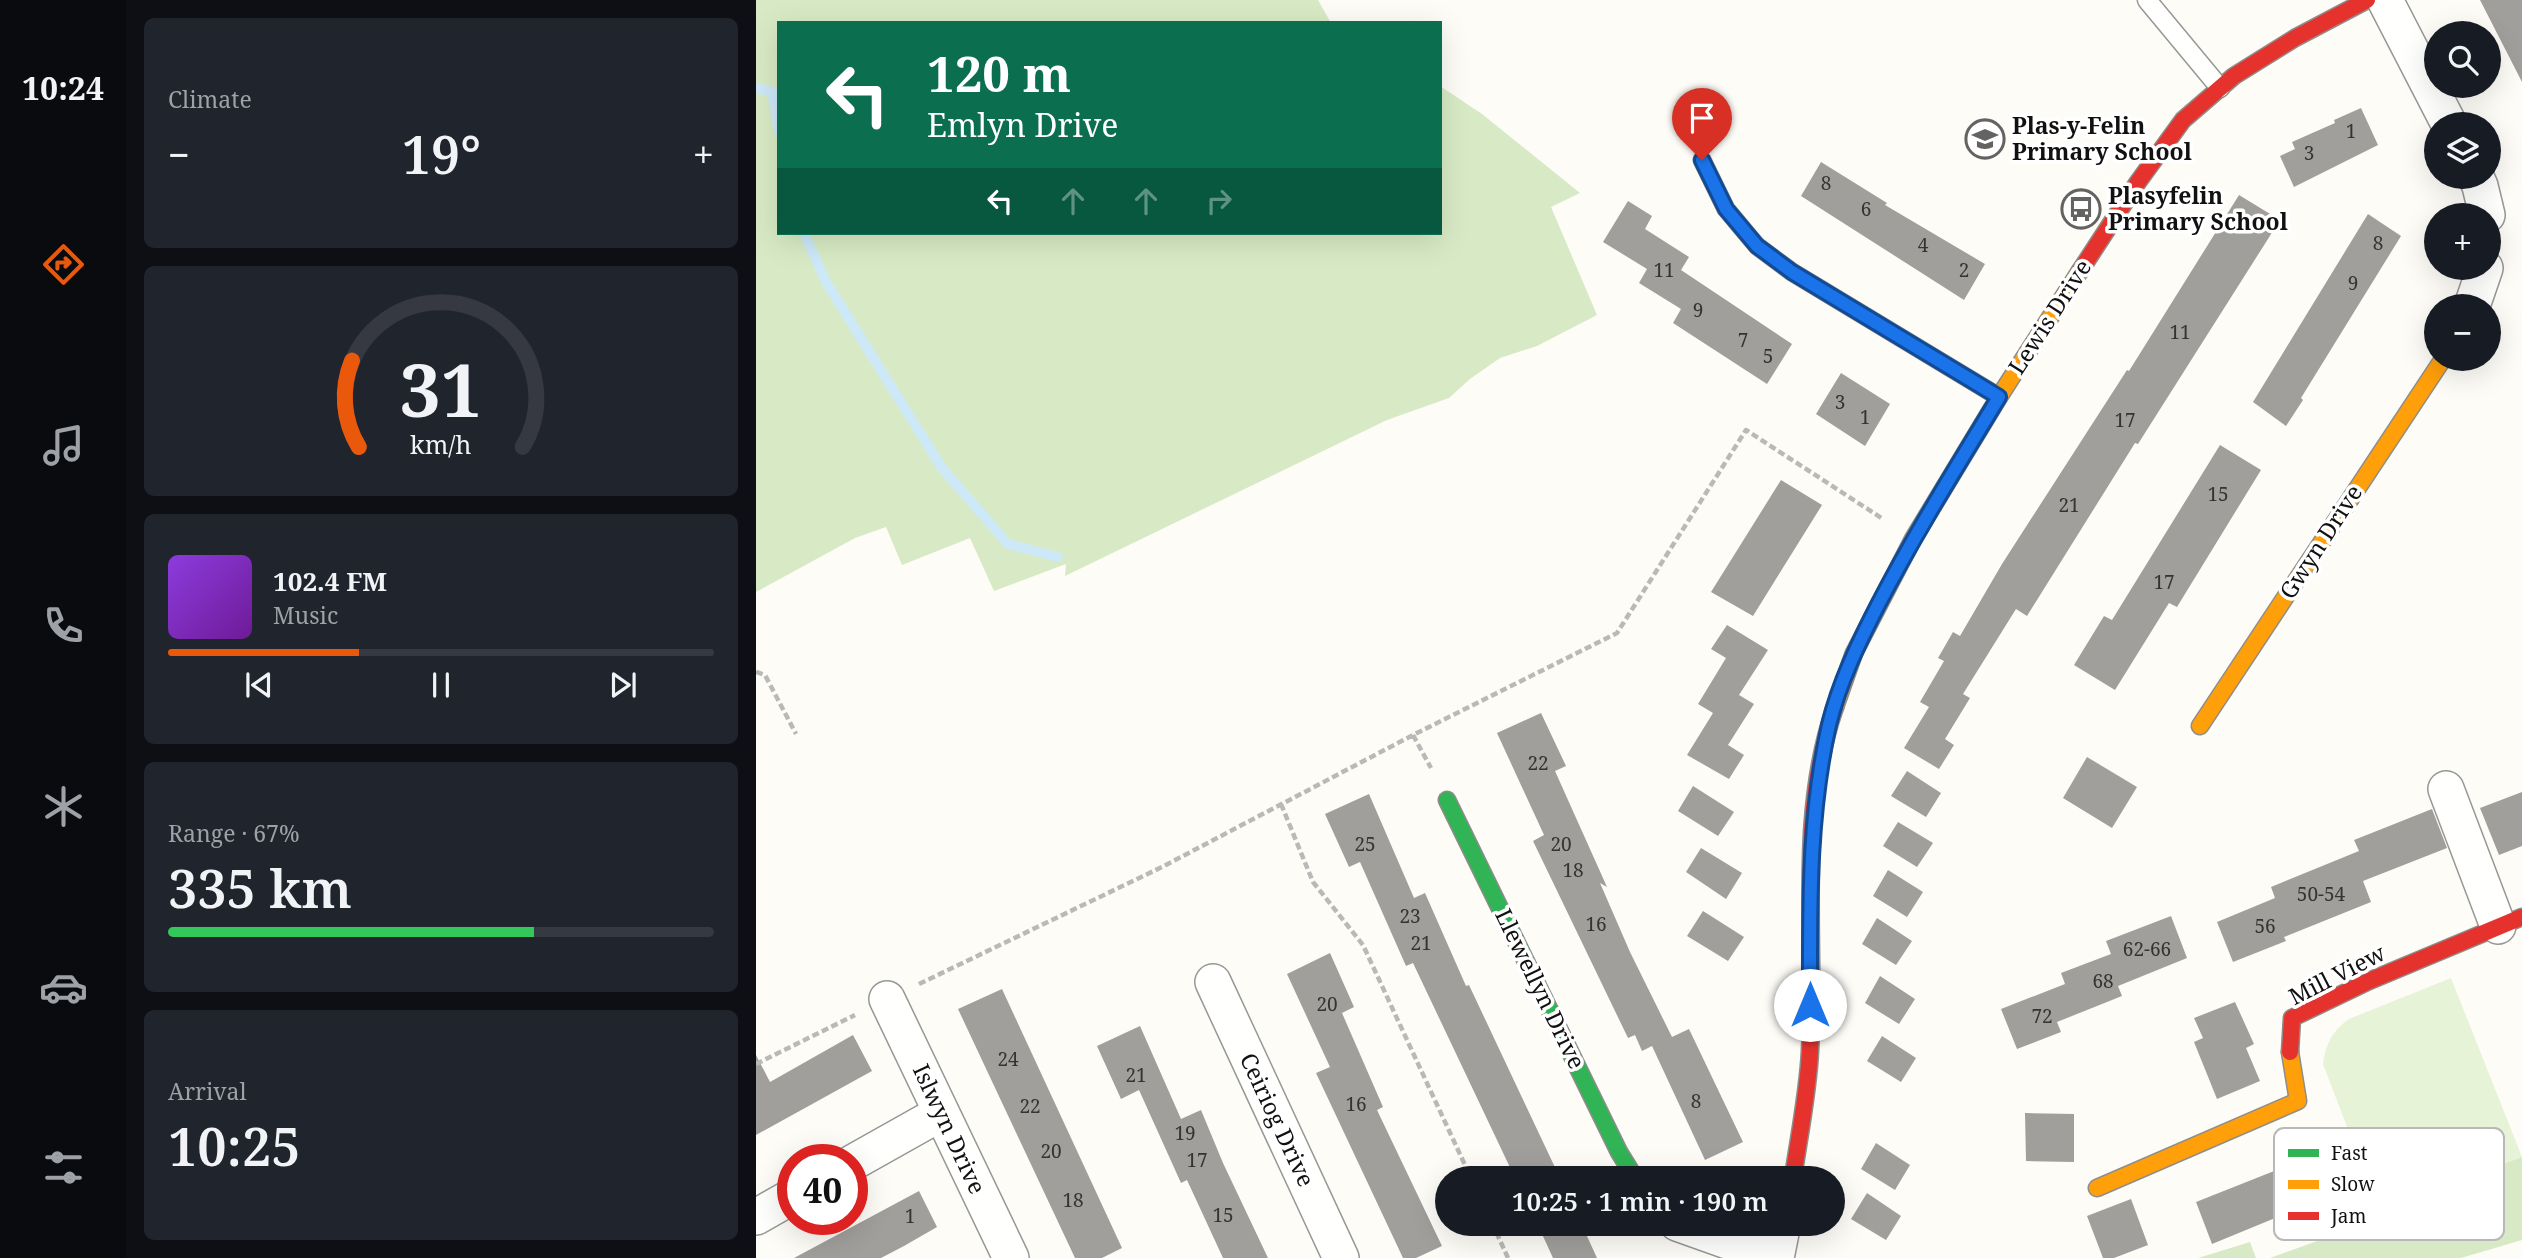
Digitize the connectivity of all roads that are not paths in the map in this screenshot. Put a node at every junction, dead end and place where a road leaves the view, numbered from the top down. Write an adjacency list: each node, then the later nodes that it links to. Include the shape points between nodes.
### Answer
1 (2147, 0): 4 (lane)
2 (2367, 0): 4 (street, Lewis Drive, via 2295,38)
3 (2385, 0): 5 (street)
4 (2220, 88): 8 (street, Lewis Drive, via 2183,120 2138,182)
5 (2443, 112)
6 (1702, 160): 8 (street, via 1726,209 1757,246 1792,272)
7 (2435, 371): 9 (street, Gwyn Drive)
8 (1999, 397): 18 (street, Lewis Drive, via 1913,539 1854,653 1830,722 1811,844 1810,1054)
9 (2200, 726)
10 (2446, 789): 12 (street)
11 (1447, 800): 17 (street, Llewellyn Drive)
12 (2510, 922): 19 (street, Mill View, via 2292,1018 2290,1058 2298,1101)
13 (1213, 982): 25 (street, Ceiriog Drive)
14 (887, 999): 15 (street, Islwyn Drive)
15 (941, 1113): 16 (street); 24 (street, Islwyn Drive)
16 (868, 1154)
17 (1628, 1166)
18 (1795, 1166)
19 (2097, 1188)
20 (777, 1205): 21 (street)
21 (756, 1217)
22 (1713, 1236): 26 (street)
23 (1780, 1236): 26 (street)
24 (1011, 1258)
25 (1341, 1258)
26 (1775, 1258)

